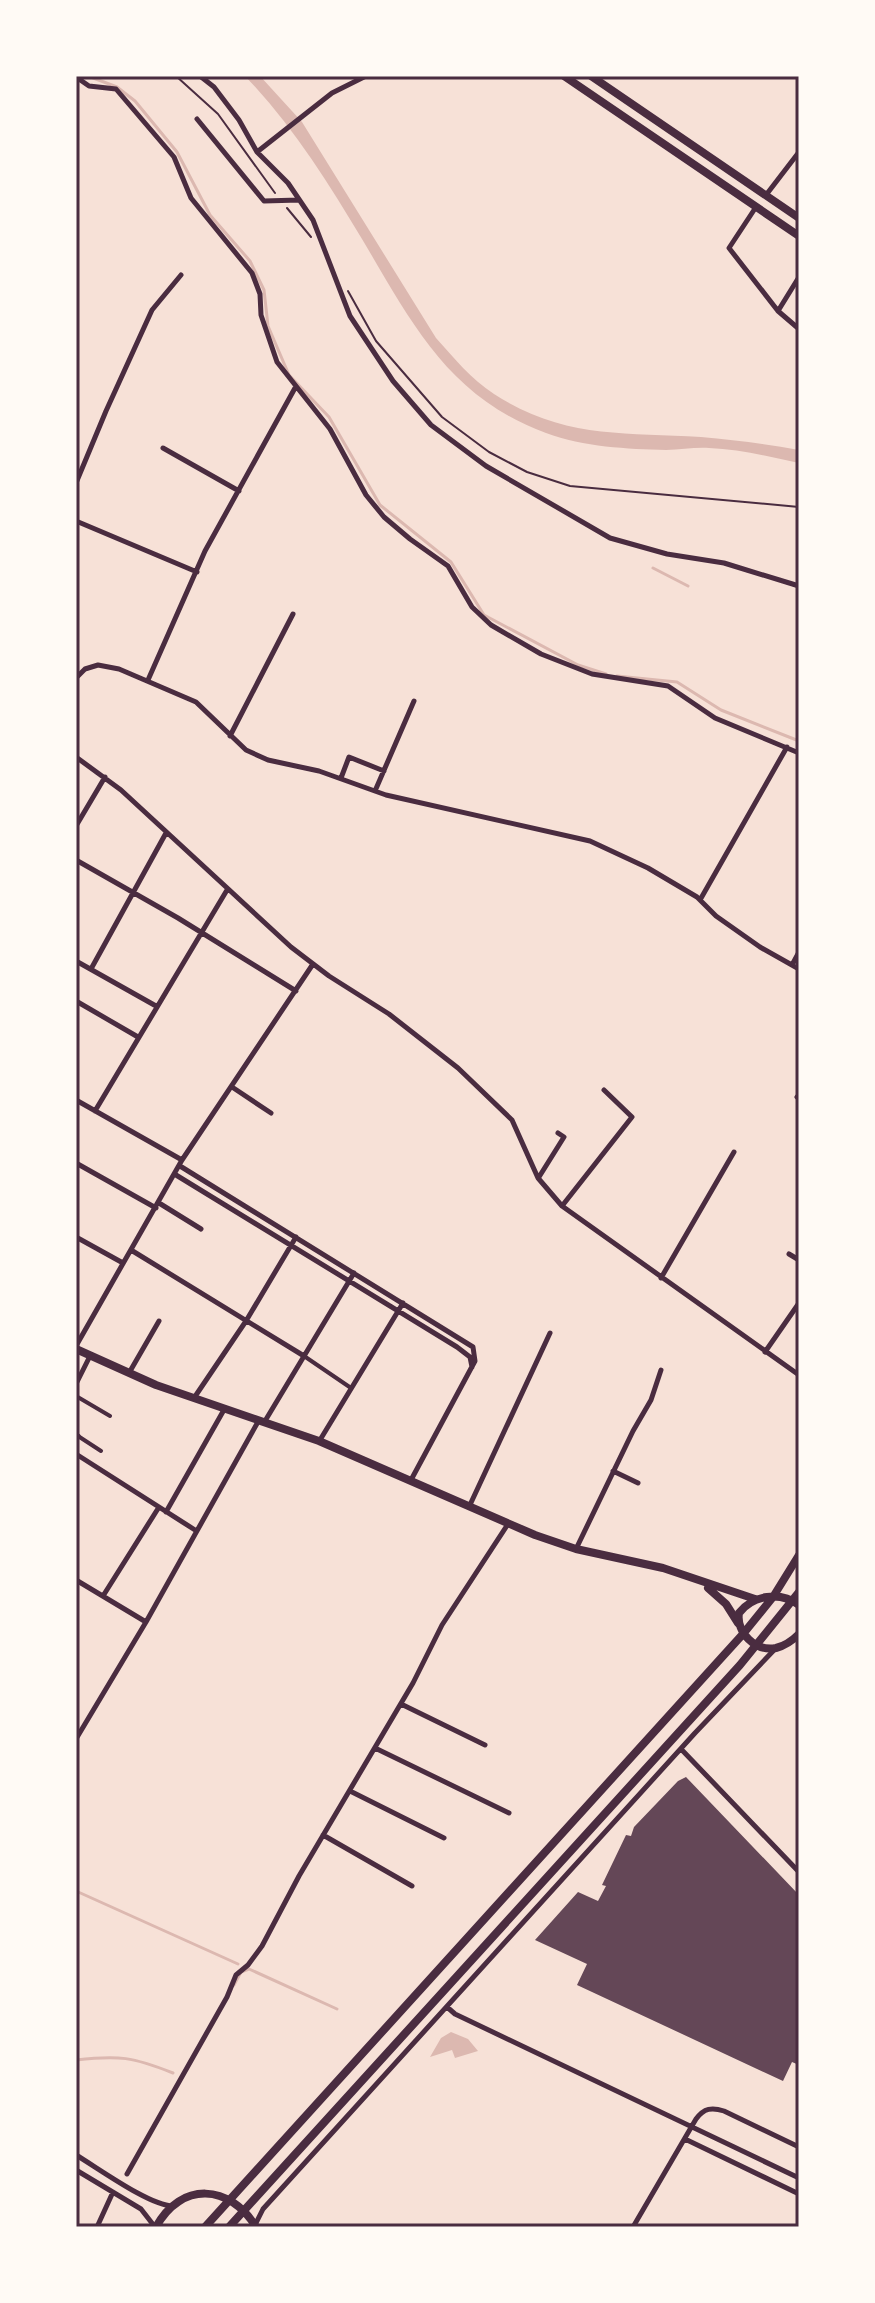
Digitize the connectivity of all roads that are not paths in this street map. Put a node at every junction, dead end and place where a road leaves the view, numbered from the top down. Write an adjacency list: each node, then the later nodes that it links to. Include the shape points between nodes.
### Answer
1 (200, 76): 7 (street, via 239,120)
2 (366, 76): 7 (street, via 332,93)
3 (564, 76): 11 (main road)
4 (591, 76): 9 (main road)
5 (76, 77): 18 (street, via 89,86 116,89 174,157 191,198 252,273 268,341)
6 (197, 119): 10 (street, via 264,201)
7 (257, 152): 10 (street)
8 (799, 152): 9 (street)
9 (766, 195): 12 (main road)
10 (299, 200): 24 (street, via 313,220 350,316 393,381 431,425 486,466 610,538)
11 (756, 207): 13 (main road); 16 (street, via 729,248)
12 (799, 218)
13 (799, 236)
14 (181, 275): 20 (street, via 152,310)
15 (799, 277): 16 (street)
16 (778, 311): 17 (street)
17 (799, 329)
18 (295, 388): 21 (street); 30 (street, via 330,429 384,517 448,566 472,607 491,625 541,654 592,674 668,686 715,718)
19 (163, 448): 21 (street)
20 (76, 483)
21 (239, 491): 23 (street)
22 (76, 521): 23 (street)
23 (197, 572): 27 (street)
24 (799, 586)
25 (293, 614): 29 (street)
26 (76, 678): 27 (street, via 98,665)
27 (148, 680): 29 (street, via 196,702)
28 (414, 701): 33 (street)
29 (230, 736): 35 (street, via 268,760)
30 (787, 747): 31 (street); 42 (street)
31 (799, 753)
32 (76, 757): 34 (street)
33 (384, 771): 35 (street, via 349,757); 36 (street)
34 (105, 777): 37 (street); 38 (street)
35 (341, 778): 36 (street)
36 (375, 791): 42 (street, via 590,841)
37 (76, 826)
38 (166, 833): 40 (street); 41 (street)
39 (76, 860): 41 (street)
40 (227, 890): 43 (street); 46 (street)
41 (132, 892): 43 (street); 48 (street)
42 (700, 900): 47 (street)
43 (200, 933): 50 (street); 52 (street)
44 (799, 952): 47 (street)
45 (76, 961): 48 (street)
46 (313, 964): 50 (street); 64 (street, via 430,1043 512,1120)
47 (792, 965): 49 (street)
48 (91, 969): 52 (street)
49 (799, 969)
50 (296, 991): 54 (street)
51 (76, 1001): 53 (street)
52 (156, 1006): 53 (street)
53 (138, 1037): 57 (street)
54 (232, 1087): 58 (street); 61 (street)
55 (604, 1090): 66 (street, via 632,1117)
56 (76, 1100): 57 (street)
57 (95, 1111): 61 (street)
58 (271, 1113)
59 (558, 1133): 64 (street, via 564,1137)
60 (734, 1152): 76 (street)
61 (181, 1163): 63 (street); 69 (street)
62 (76, 1164): 65 (street)
63 (176, 1175): 65 (street); 70 (street)
64 (538, 1178): 66 (street)
65 (158, 1206): 67 (street); 71 (street)
66 (562, 1206): 76 (street)
67 (201, 1229)
68 (76, 1237): 74 (street)
69 (296, 1237): 70 (street); 75 (street)
70 (291, 1245): 77 (street); 82 (street)
71 (131, 1250): 74 (street); 82 (street)
72 (789, 1254): 73 (street)
73 (799, 1260)
74 (123, 1263): 84 (street)
75 (354, 1273): 77 (street); 78 (street)
76 (661, 1278): 85 (street)
77 (349, 1281): 80 (street); 87 (street)
78 (403, 1303): 80 (street); 88 (street, via 470,1343 476,1356)
79 (799, 1303): 85 (street)
80 (398, 1311): 88 (street, via 466,1353); 93 (street)
81 (159, 1321): 90 (street)
82 (246, 1321): 87 (street); 95 (street)
83 (550, 1333): 107 (street)
84 (76, 1348): 86 (main road)
85 (765, 1352): 91 (street)
86 (90, 1356): 90 (main road); 92 (street)
87 (304, 1356): 93 (street); 98 (street)
88 (472, 1368): 104 (street)
89 (661, 1370): 103 (street)
90 (128, 1374): 95 (main road)
91 (799, 1375)
92 (76, 1384)
93 (351, 1388): 100 (street)
94 (76, 1396): 97 (street)
95 (194, 1398): 96 (main road)
96 (225, 1407): 98 (main road); 108 (street)
97 (110, 1416)
98 (262, 1420): 100 (main road); 110 (street)
99 (77, 1437): 101 (street)
100 (319, 1441): 104 (main road)
101 (101, 1451)
102 (76, 1454): 106 (street)
103 (613, 1471): 105 (street); 111 (street)
104 (411, 1480): 107 (main road)
105 (638, 1483)
106 (159, 1507): 108 (street); 116 (street)
107 (469, 1507): 109 (main road)
108 (166, 1512): 110 (street)
109 (508, 1524): 111 (main road); 127 (street, via 442,1625)
110 (195, 1530): 120 (street)
111 (576, 1549): 114 (main road, via 663,1568)
112 (799, 1555): 117 (main road)
113 (76, 1580): 116 (street)
114 (702, 1583): 118 (main road); 121 (main road)
115 (799, 1592): 119 (main road)
116 (103, 1596): 120 (street)
117 (773, 1597): 118 (main road); 119 (main road); 122 (main road)
118 (755, 1599): 121 (main road, via 739,1613)
119 (796, 1603): 125 (main road)
120 (146, 1622): 128 (street)
121 (738, 1623): 122 (main road)
122 (743, 1634): 125 (main road); 148 (main road)
123 (799, 1634): 126 (main road)
124 (799, 1643): 126 (main road)
125 (758, 1645): 126 (main road); 150 (main road)
126 (781, 1646): 131 (street)
127 (401, 1704): 129 (street); 130 (street)
128 (76, 1739)
129 (485, 1745)
130 (375, 1748): 132 (street); 133 (street)
131 (681, 1749): 136 (street); 138 (street)
132 (350, 1791): 134 (street); 135 (street)
133 (509, 1813)
134 (323, 1835): 137 (street); 144 (street, via 262,1946 236,1975)
135 (444, 1838)
136 (799, 1872)
137 (412, 1886)
138 (447, 2007): 139 (street); 151 (street, via 263,2209)
139 (691, 2127): 140 (street); 141 (street, via 705,2110 717,2108); 145 (street)
140 (685, 2139): 147 (street); 156 (street)
141 (799, 2147)
142 (76, 2155): 149 (street, via 148,2199)
143 (76, 2170): 146 (street)
144 (127, 2174)
145 (799, 2178)
146 (113, 2192): 152 (street); 153 (street, via 141,2209)
147 (799, 2194)
148 (230, 2199): 149 (main road, via 202,2194); 150 (main road); 154 (main road)
149 (174, 2206): 153 (main road)
150 (243, 2212): 151 (main road); 155 (main road)
151 (255, 2226)
152 (97, 2227)
153 (155, 2227)
154 (205, 2227)
155 (229, 2227)
156 (633, 2227)

